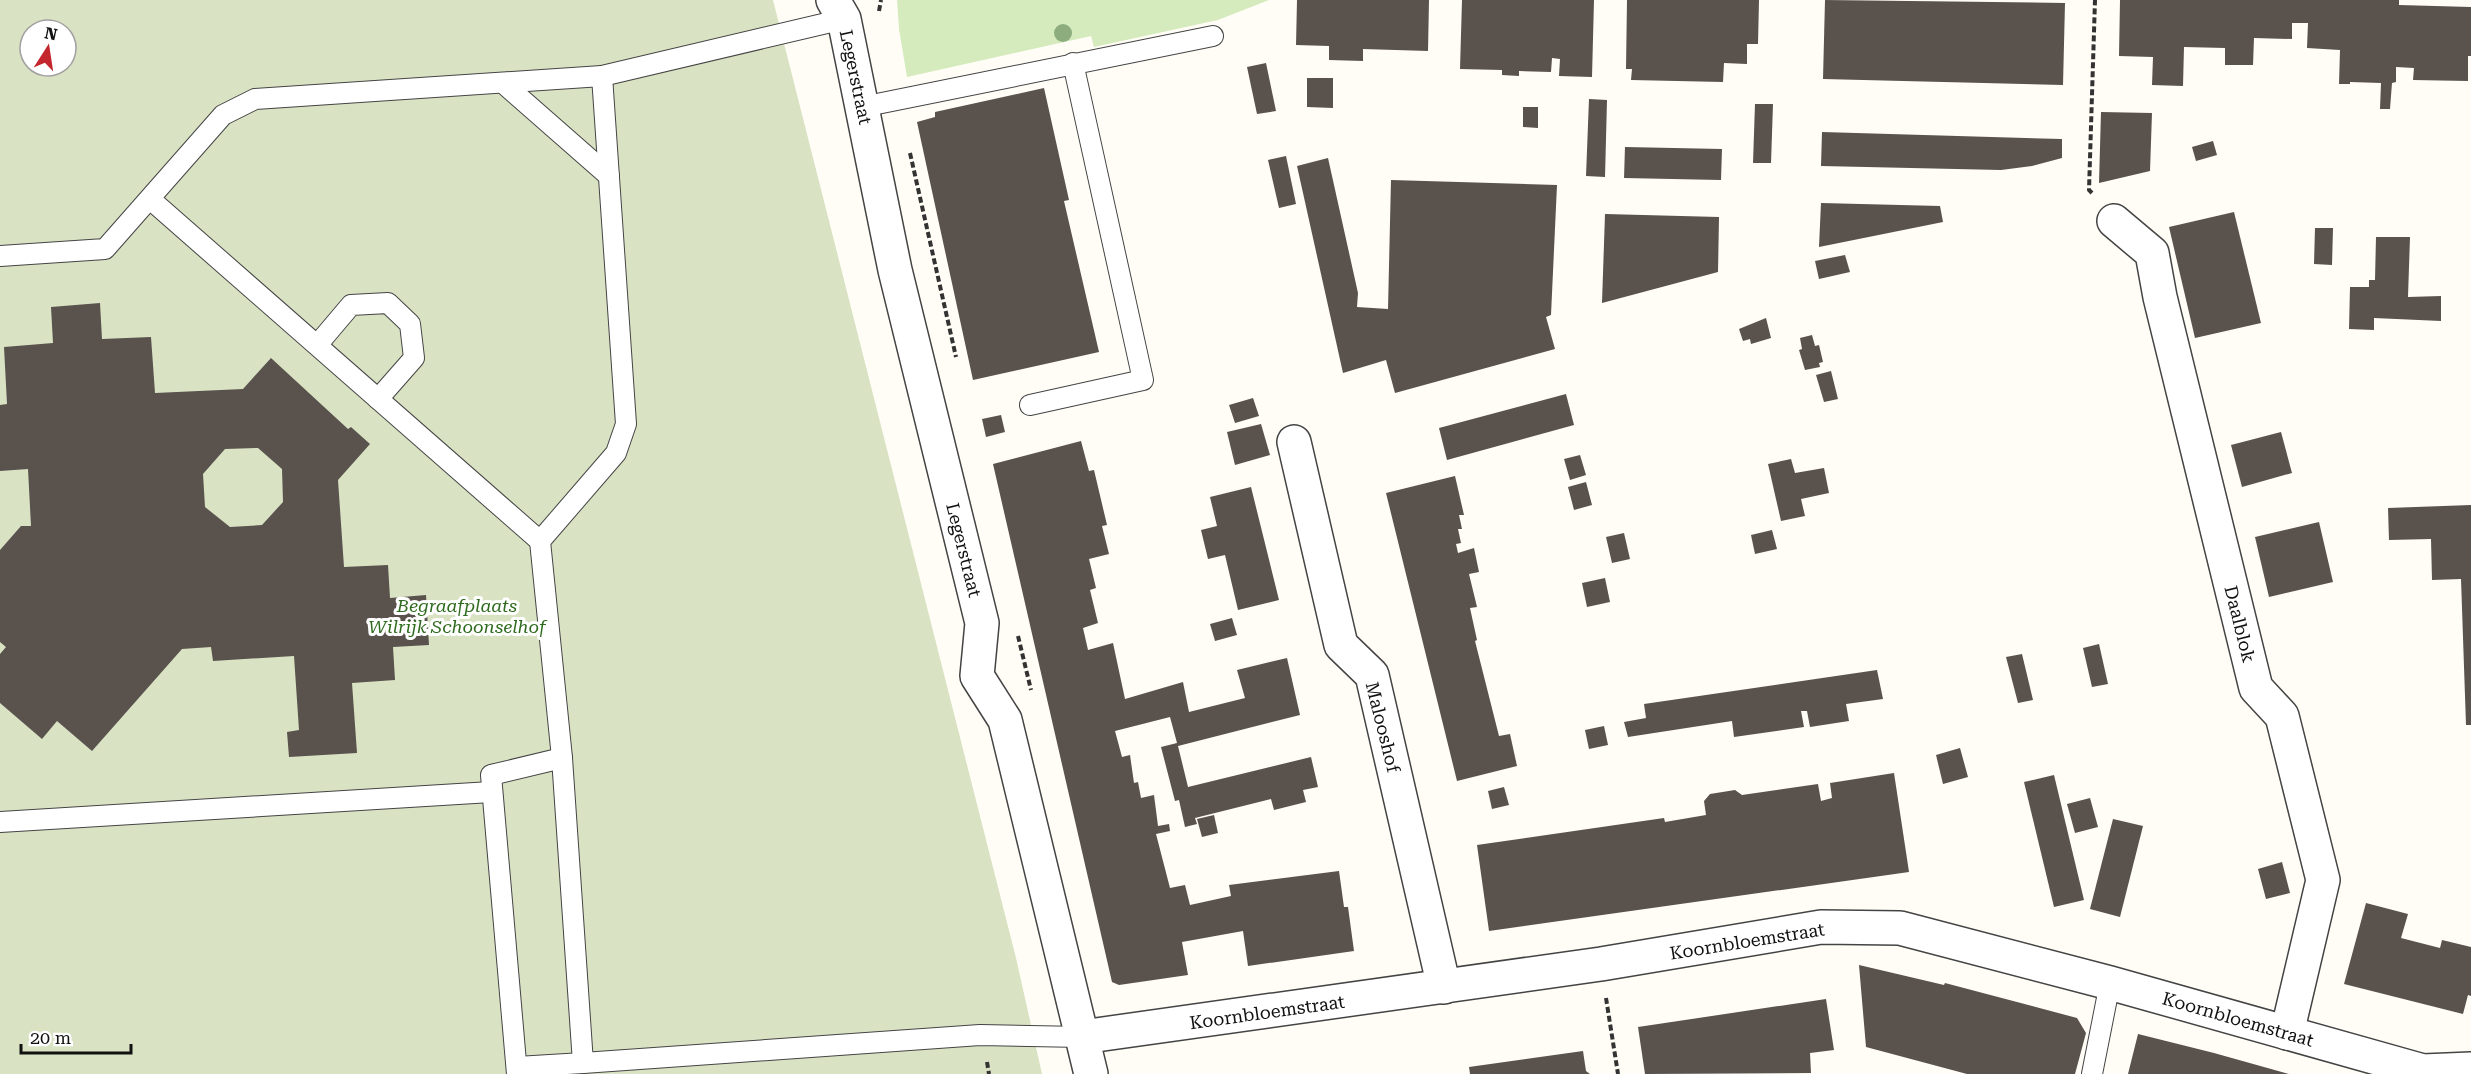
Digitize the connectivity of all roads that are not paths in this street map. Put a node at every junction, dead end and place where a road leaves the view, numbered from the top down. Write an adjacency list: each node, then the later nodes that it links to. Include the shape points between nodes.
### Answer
1 (842, 6): 4 (lane); 6 (street, Legerstraat)
2 (1213, 36): 3 (lane)
3 (1074, 63): 6 (lane); 13 (lane, via 1143,380)
4 (602, 76): 5 (lane); 7 (lane)
5 (503, 83): 7 (lane); 8 (lane, via 255,99 223,115)
6 (862, 107): 22 (street, Legerstraat, via 895,270 982,623 977,675 1005,720)
7 (609, 176): 15 (lane, via 626,424 616,453)
8 (150, 199): 10 (lane, via 105,249); 11 (lane)
9 (2114, 220): 21 (street, Daalblok, via 2152,253 2256,688 2282,716 2323,880)
10 (0, 256)
11 (318, 344): 12 (lane); 12 (lane, via 351,305 388,303 410,324 414,358)
12 (378, 399): 15 (lane)
13 (1030, 405)
14 (1294, 442): 20 (street, Malooshof, via 1341,645 1372,675)
15 (540, 541): 16 (lane)
16 (562, 758): 17 (lane, via 491,776); 23 (lane)
17 (492, 792): 18 (lane); 25 (lane)
18 (0, 822)
19 (2110, 983): 20 (street, Koornbloemstraat, via 1900,928 1821,927); 21 (street, Koornbloemstraat); 27 (lane)
20 (1444, 987): 22 (street, Koornbloemstraat)
21 (2287, 1033): 24 (street, Koornbloemstraat, via 2423,1071)
22 (1082, 1037): 23 (lane, via 980,1035); 26 (street, Legerstraat)
23 (583, 1063): 25 (lane)
24 (2471, 1070)
25 (517, 1071)
26 (1091, 1074)
27 (2092, 1074)

